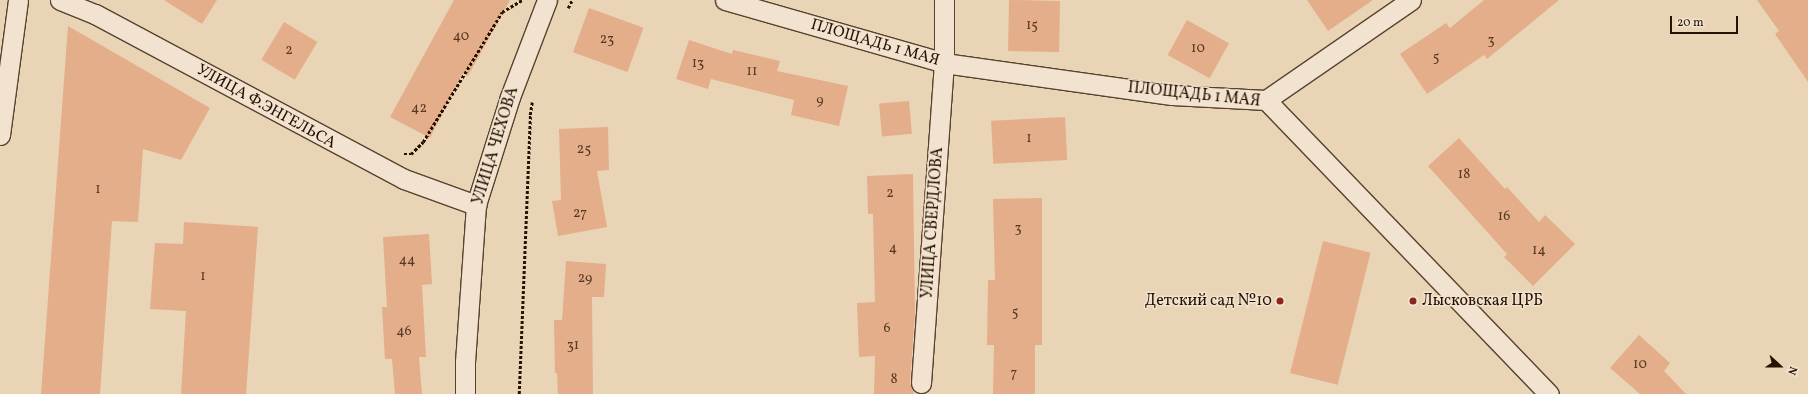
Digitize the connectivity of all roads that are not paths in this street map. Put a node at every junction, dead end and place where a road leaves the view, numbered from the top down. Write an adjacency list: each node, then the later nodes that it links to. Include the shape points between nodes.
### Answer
1 (18, 0): 8 (street)
2 (60, 0): 11 (street, УЛИЦА Ф.ЭНГЕЛЬСА, via 95,14 404,179)
3 (547, 0): 11 (street, УЛИЦА ЧЕХОВА, via 510,97)
4 (725, 0): 7 (street, ПЛОЩАДЬ 1 МАЯ)
5 (944, 0): 7 (street, УЛИЦА СВЕРДЛОВА)
6 (1411, 0): 9 (street)
7 (944, 63): 9 (street, ПЛОЩАДЬ 1 МАЯ, via 1172,95); 12 (street, УЛИЦА СВЕРДЛОВА)
8 (3, 82): 10 (street)
9 (1266, 100): 14 (street, ПЛОЩАДЬ 1 МАЯ)
10 (0, 135)
11 (476, 205): 13 (street, УЛИЦА ЧЕХОВА)
12 (921, 383)
13 (465, 394)
14 (1550, 394)

